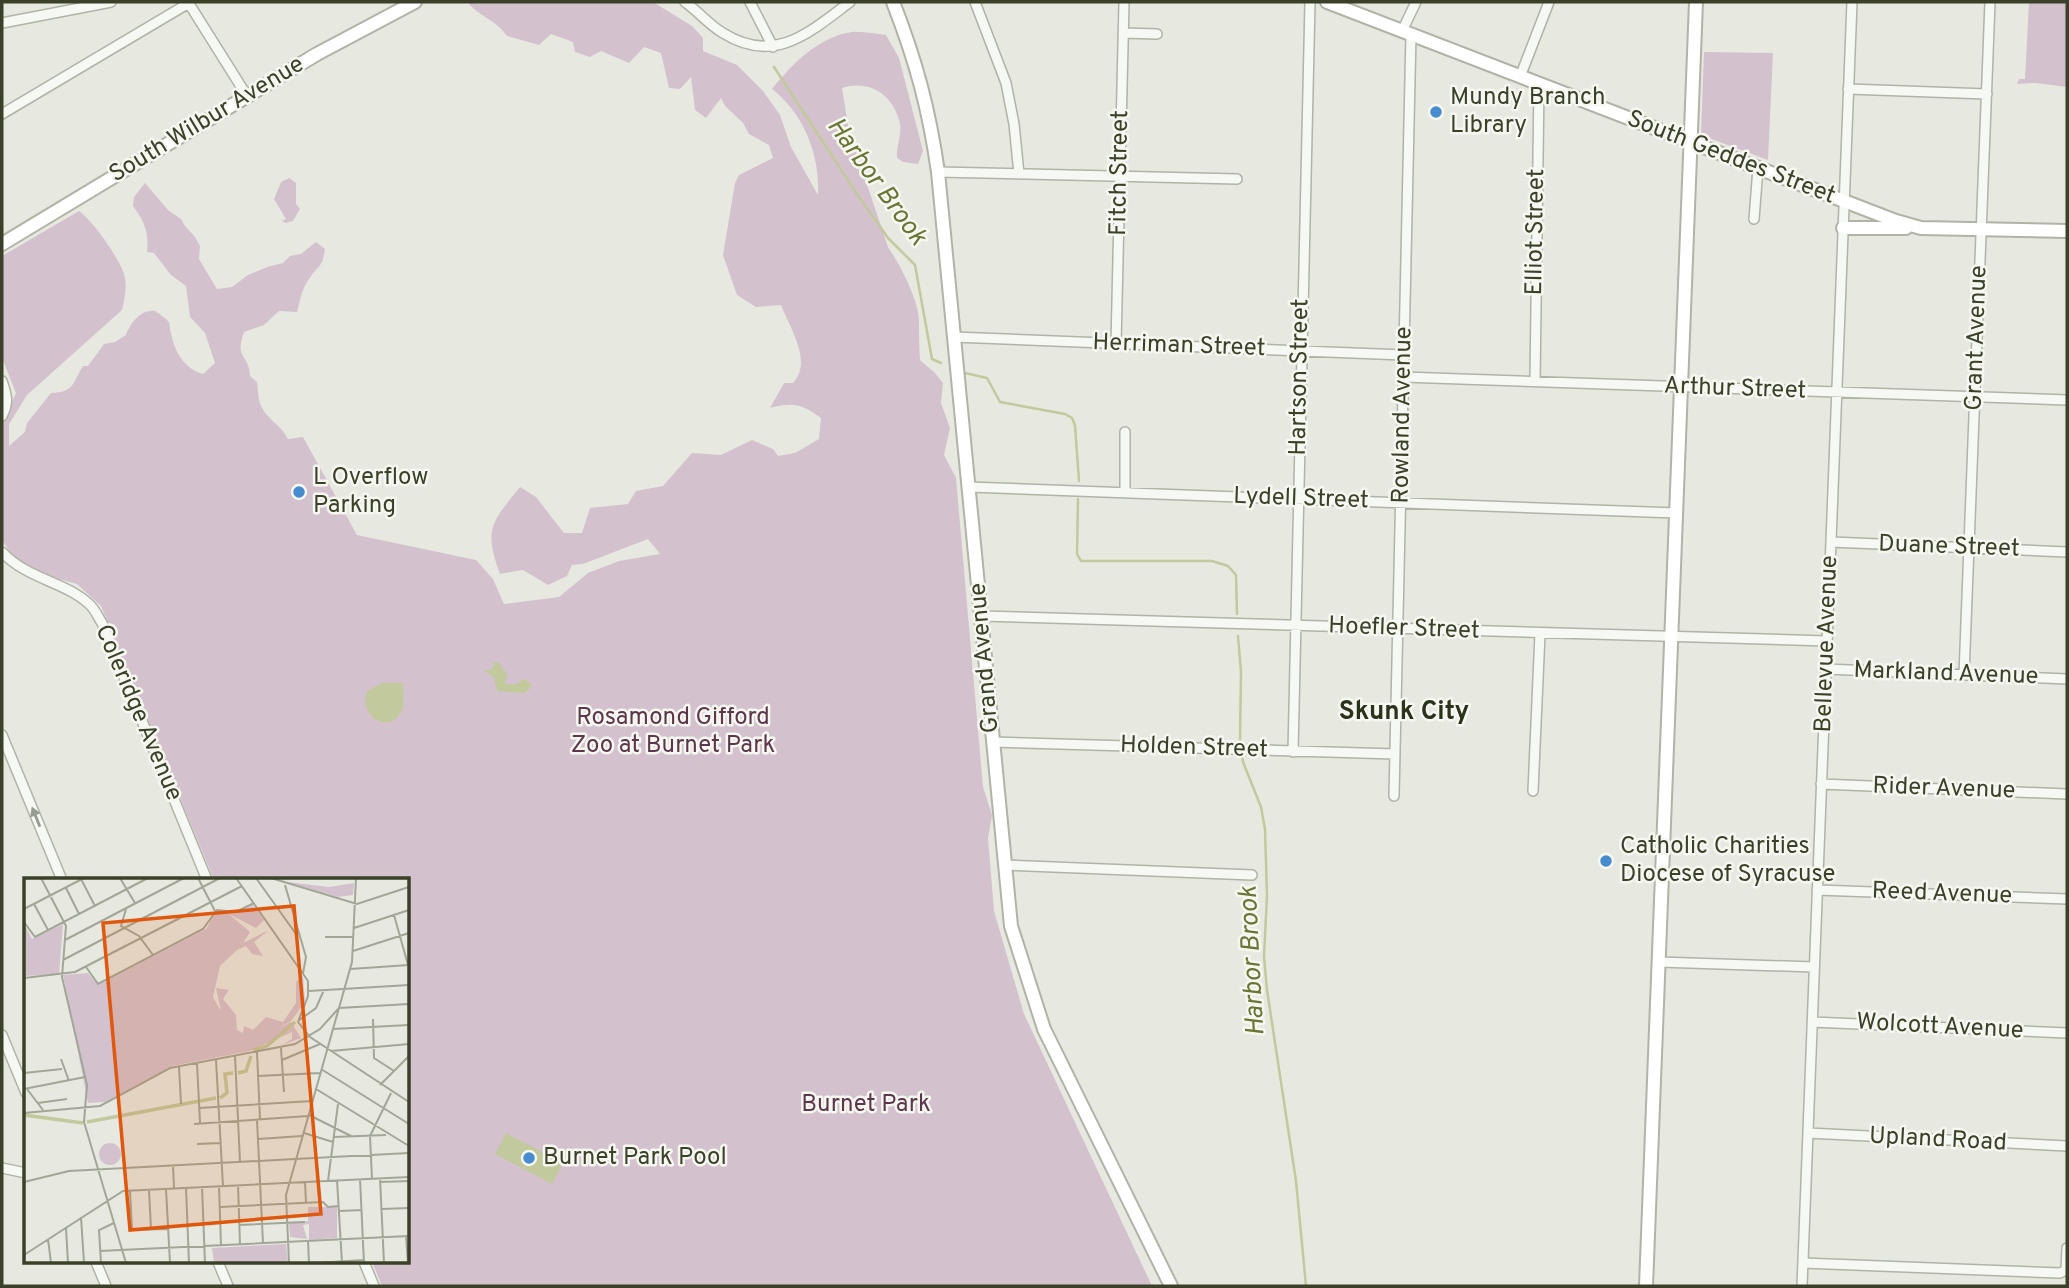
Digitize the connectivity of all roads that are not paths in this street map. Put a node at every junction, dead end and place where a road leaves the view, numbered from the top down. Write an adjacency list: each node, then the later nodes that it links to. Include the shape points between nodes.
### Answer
1 (111, 2): 17 (street)
2 (415, 2): 26 (main road, South Wilbur Avenue)
3 (685, 2): 21 (street, via 739,42)
4 (750, 2): 21 (street)
5 (850, 2): 21 (street, via 792,41)
6 (893, 2): 30 (main road, Grand Avenue, via 919,74)
7 (975, 2): 31 (street, via 1007,90)
8 (1124, 2): 18 (street, Fitch Street)
9 (1310, 2): 43 (street, Hartson Street)
10 (1327, 2): 19 (main road, South Geddes Street)
11 (1416, 2): 19 (street, Rowland Avenue)
12 (1549, 2): 22 (street)
13 (1696, 2): 28 (main road)
14 (1852, 2): 24 (street, Bellevue Avenue)
15 (1990, 2): 25 (street, Grant Avenue)
16 (189, 3): 26 (street); 27 (street)
17 (2, 23)
18 (1123, 33): 20 (street); 32 (street, Fitch Street)
19 (1406, 33): 22 (main road, South Geddes Street); 44 (street, Rowland Avenue)
20 (1157, 34)
21 (773, 47)
22 (1520, 77): 23 (main road, South Geddes Street)
23 (1539, 84): 28 (main road, South Geddes Street); 47 (street, Elliot Street)
24 (1848, 89): 25 (street); 34 (street, Bellevue Avenue)
25 (1987, 94): 38 (street, Grant Avenue)
26 (247, 96): 40 (main road, South Wilbur Avenue)
27 (2, 114)
28 (1690, 142): 29 (main road, South Geddes Street); 48 (main road)
29 (1758, 168): 34 (main road, South Geddes Street); 35 (street)
30 (938, 172): 31 (street); 41 (main road, Grand Avenue)
31 (1019, 174): 32 (street)
32 (1120, 176): 33 (street); 42 (street, Fitch Street)
33 (1237, 179)
34 (1844, 201): 36 (street, Bellevue Avenue); 37 (main road, South Geddes Street)
35 (1754, 219)
36 (1843, 228): 37 (main road); 49 (street, Bellevue Avenue)
37 (1921, 228): 38 (main road, South Geddes Street)
38 (1981, 229): 39 (main road, South Geddes Street); 50 (street, Grant Avenue)
39 (2067, 231)
40 (2, 244)
41 (954, 337): 42 (street, Herriman Street); 54 (main road, Grand Avenue)
42 (1116, 344): 43 (street, Herriman Street)
43 (1301, 351): 44 (street, Herriman Street); 56 (street, Hartson Street)
44 (1404, 355): 45 (street, Rowland Avenue)
45 (1403, 377): 47 (street, Arthur Street); 57 (street, Rowland Avenue)
46 (2, 381): 52 (street, via 8,404)
47 (1535, 381): 48 (street, Arthur Street)
48 (1681, 387): 49 (street, Arthur Street); 58 (main road)
49 (1836, 393): 50 (street, Arthur Street); 59 (street, Bellevue Avenue)
50 (1976, 398): 51 (street, Arthur Street); 60 (street, Grant Avenue)
51 (2067, 400)
52 (2, 416)
53 (1125, 432): 55 (street)
54 (969, 487): 55 (street, Lydell Street); 63 (main road, Grand Avenue)
55 (1125, 492): 56 (street, Lydell Street)
56 (1298, 499): 57 (street, Lydell Street); 64 (street, Hartson Street)
57 (1401, 502): 58 (street, Lydell Street); 65 (street, Rowland Avenue)
58 (1676, 513): 67 (main road)
59 (1831, 542): 60 (street, Duane Street); 68 (street, Bellevue Avenue)
60 (1968, 547): 62 (street, Duane Street); 70 (street, Grant Avenue)
61 (2, 552): 83 (street, Coleridge Avenue, via 12,563 93,608)
62 (2067, 552)
63 (981, 616): 64 (street, Hoefler Street); 73 (main road, Grand Avenue)
64 (1296, 625): 65 (street, Hoefler Street); 74 (street, Hartson Street)
65 (1398, 629): 66 (street, Hoefler Street); 75 (street, Rowland Avenue)
66 (1540, 634): 67 (street, Hoefler Street); 77 (street)
67 (1671, 637): 68 (street, Hoefler Street); 86 (main road)
68 (1827, 641): 69 (street, Bellevue Avenue)
69 (1826, 669): 70 (street, Markland Avenue); 76 (street, Bellevue Avenue)
70 (1964, 675): 71 (street, Markland Avenue)
71 (2067, 679)
72 (2, 734): 82 (street, one-way to 72)
73 (993, 742): 74 (street, Holden Street); 80 (main road, Grand Avenue)
74 (1293, 752): 75 (street, Holden Street)
75 (1395, 754): 79 (street, Rowland Avenue)
76 (1821, 784): 78 (street, Rider Avenue); 84 (street, Bellevue Avenue)
77 (1533, 791)
78 (2067, 794)
79 (1394, 796)
80 (1005, 865): 81 (street); 104 (main road, Grand Avenue, via 1013,935 1044,1029)
81 (1252, 874)
82 (61, 878)
83 (206, 878)
84 (1817, 890): 85 (street, Reed Avenue); 87 (street, Bellevue Avenue)
85 (2067, 899)
86 (1659, 962): 87 (street); 105 (main road)
87 (1814, 967): 88 (street, Bellevue Avenue)
88 (1812, 1021): 89 (street, Wolcott Avenue); 92 (street, Bellevue Avenue)
89 (2067, 1032)
90 (2, 1035): 91 (street)
91 (24, 1088)
92 (1808, 1133): 93 (street, Upland Road); 97 (street, Bellevue Avenue)
93 (2067, 1146)
94 (2, 1168): 95 (street)
95 (24, 1172)
96 (2067, 1248): 97 (street, via 2065,1271 2060,1273)
97 (1803, 1263): 106 (street, Bellevue Avenue)
98 (97, 1264): 101 (street)
99 (219, 1264): 102 (street)
100 (365, 1264): 103 (street)
101 (106, 1286)
102 (228, 1286)
103 (374, 1286)
104 (1171, 1286)
105 (1646, 1286)
106 (1802, 1286)

